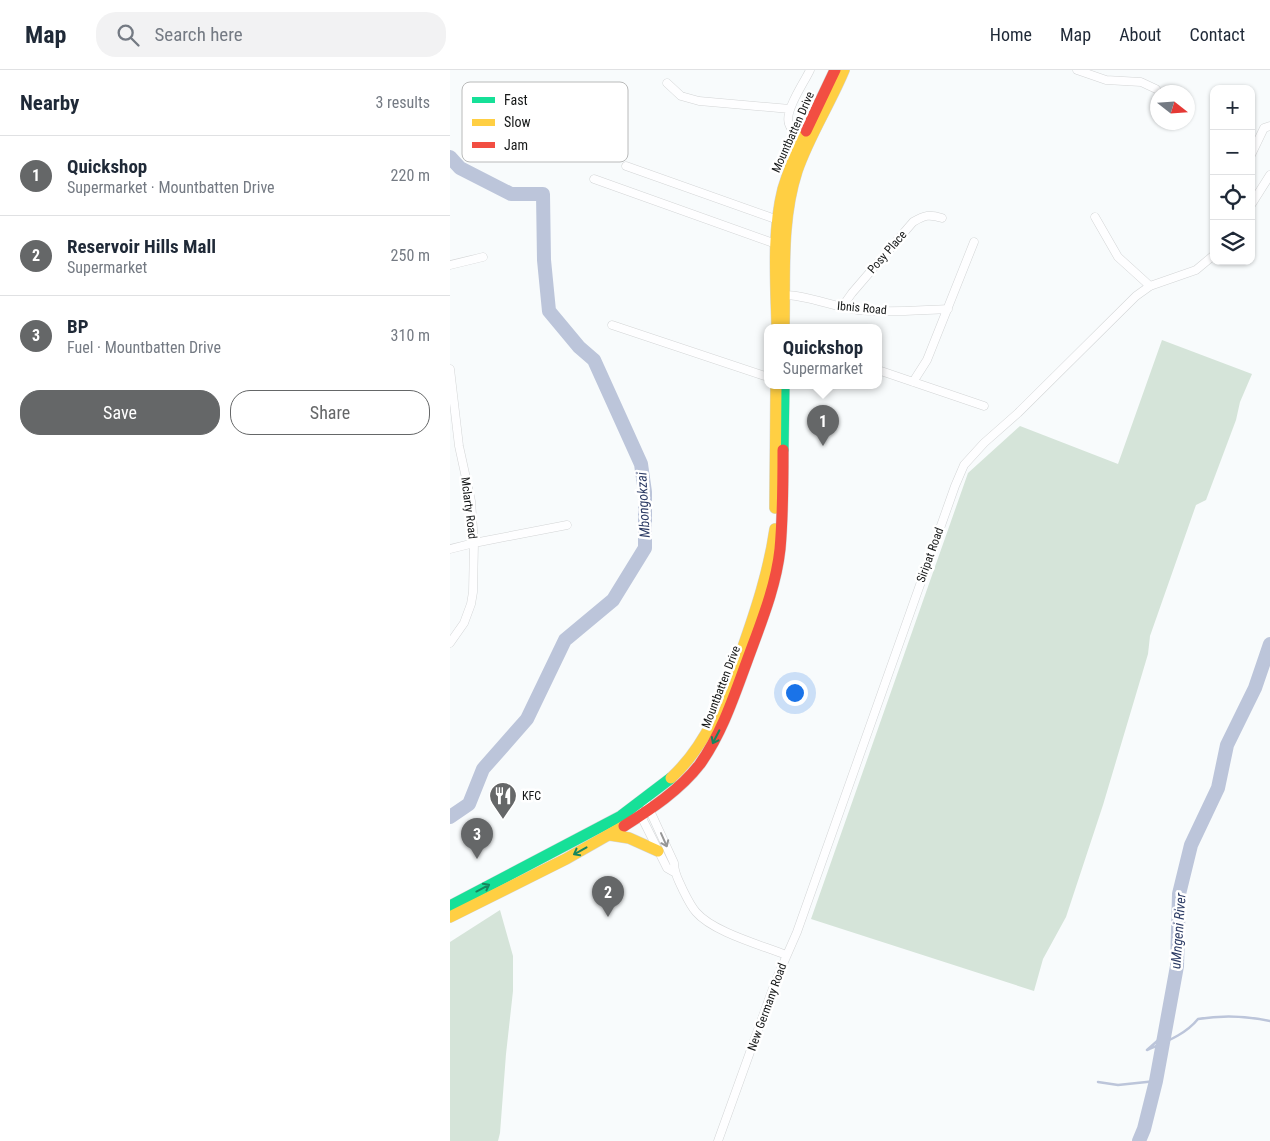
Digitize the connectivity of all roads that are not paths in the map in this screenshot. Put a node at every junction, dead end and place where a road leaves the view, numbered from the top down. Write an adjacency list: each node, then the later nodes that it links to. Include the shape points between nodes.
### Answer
1 (810, 70): 7 (street)
2 (835, 70): 9 (main road, Mountbatten Drive)
3 (844, 70): 24 (main road, Mountbatten Drive, via 798,170 790,199)
4 (1077, 70): 6 (street, via 1106,80 1141,82)
5 (667, 83): 7 (street, via 681,96 699,101)
6 (1150, 86)
7 (790, 109): 9 (street, via 789,125)
8 (1270, 126): 10 (street, via 1264,128)
9 (802, 139): 17 (main road, Mountbatten Drive, via 788,173)
10 (1255, 147)
11 (626, 166): 17 (street)
12 (1270, 175): 14 (street)
13 (594, 179): 19 (street)
14 (1255, 199)
15 (1095, 217): 23 (street, via 1118,257)
16 (942, 218): 25 (street, Posy Place, via 925,215 913,222)
17 (778, 220): 19 (main road, Mountbatten Drive)
18 (974, 242): 26 (street)
19 (776, 244): 24 (main road, Mountbatten Drive)
20 (483, 257): 22 (street)
21 (1210, 258): 23 (street, Siripat Road, via 1196,270)
22 (450, 265)
23 (1150, 286): 48 (street, Siripat Road, via 1136,296 964,465)
24 (781, 295): 25 (street, Ibnis Road); 27 (main road, Mountbatten Drive); 28 (main road, Mountbatten Drive)
25 (842, 307): 26 (street, Ibnis Road)
26 (948, 309): 33 (street, via 927,360)
27 (777, 324)
28 (784, 324)
29 (612, 325): 32 (street)
30 (450, 370): 39 (street, Mclarty Road, via 459,446 471,501)
31 (882, 371): 33 (street)
32 (764, 376)
33 (913, 382): 36 (street)
34 (776, 389): 37 (main road, Mountbatten Drive)
35 (784, 389): 37 (main road, Mountbatten Drive)
36 (984, 406)
37 (780, 433): 42 (main road, Mountbatten Drive, via 777,541 724,698 690,758)
38 (567, 525): 39 (street)
39 (474, 543): 40 (street); 41 (street, Mclarty Road, via 471,604 464,623)
40 (450, 549)
41 (450, 642)
42 (643, 808): 43 (main road, Mountbatten Drive); 44 (street, New Germany Road); 45 (street, New Germany Road, one-way to 45, via 674,863); 46 (main road, Mountbatten Drive, one-way to 42, via 600,827)
43 (610, 835): 44 (main road, via 629,838); 47 (main road, Mountbatten Drive, one-way to 47)
44 (658, 851): 45 (street, New Germany Road)
45 (674, 872): 48 (street, New Germany Road, via 690,904 705,920)
46 (450, 906)
47 (450, 917)
48 (786, 955): 49 (street, New Germany Road)
49 (718, 1141)

